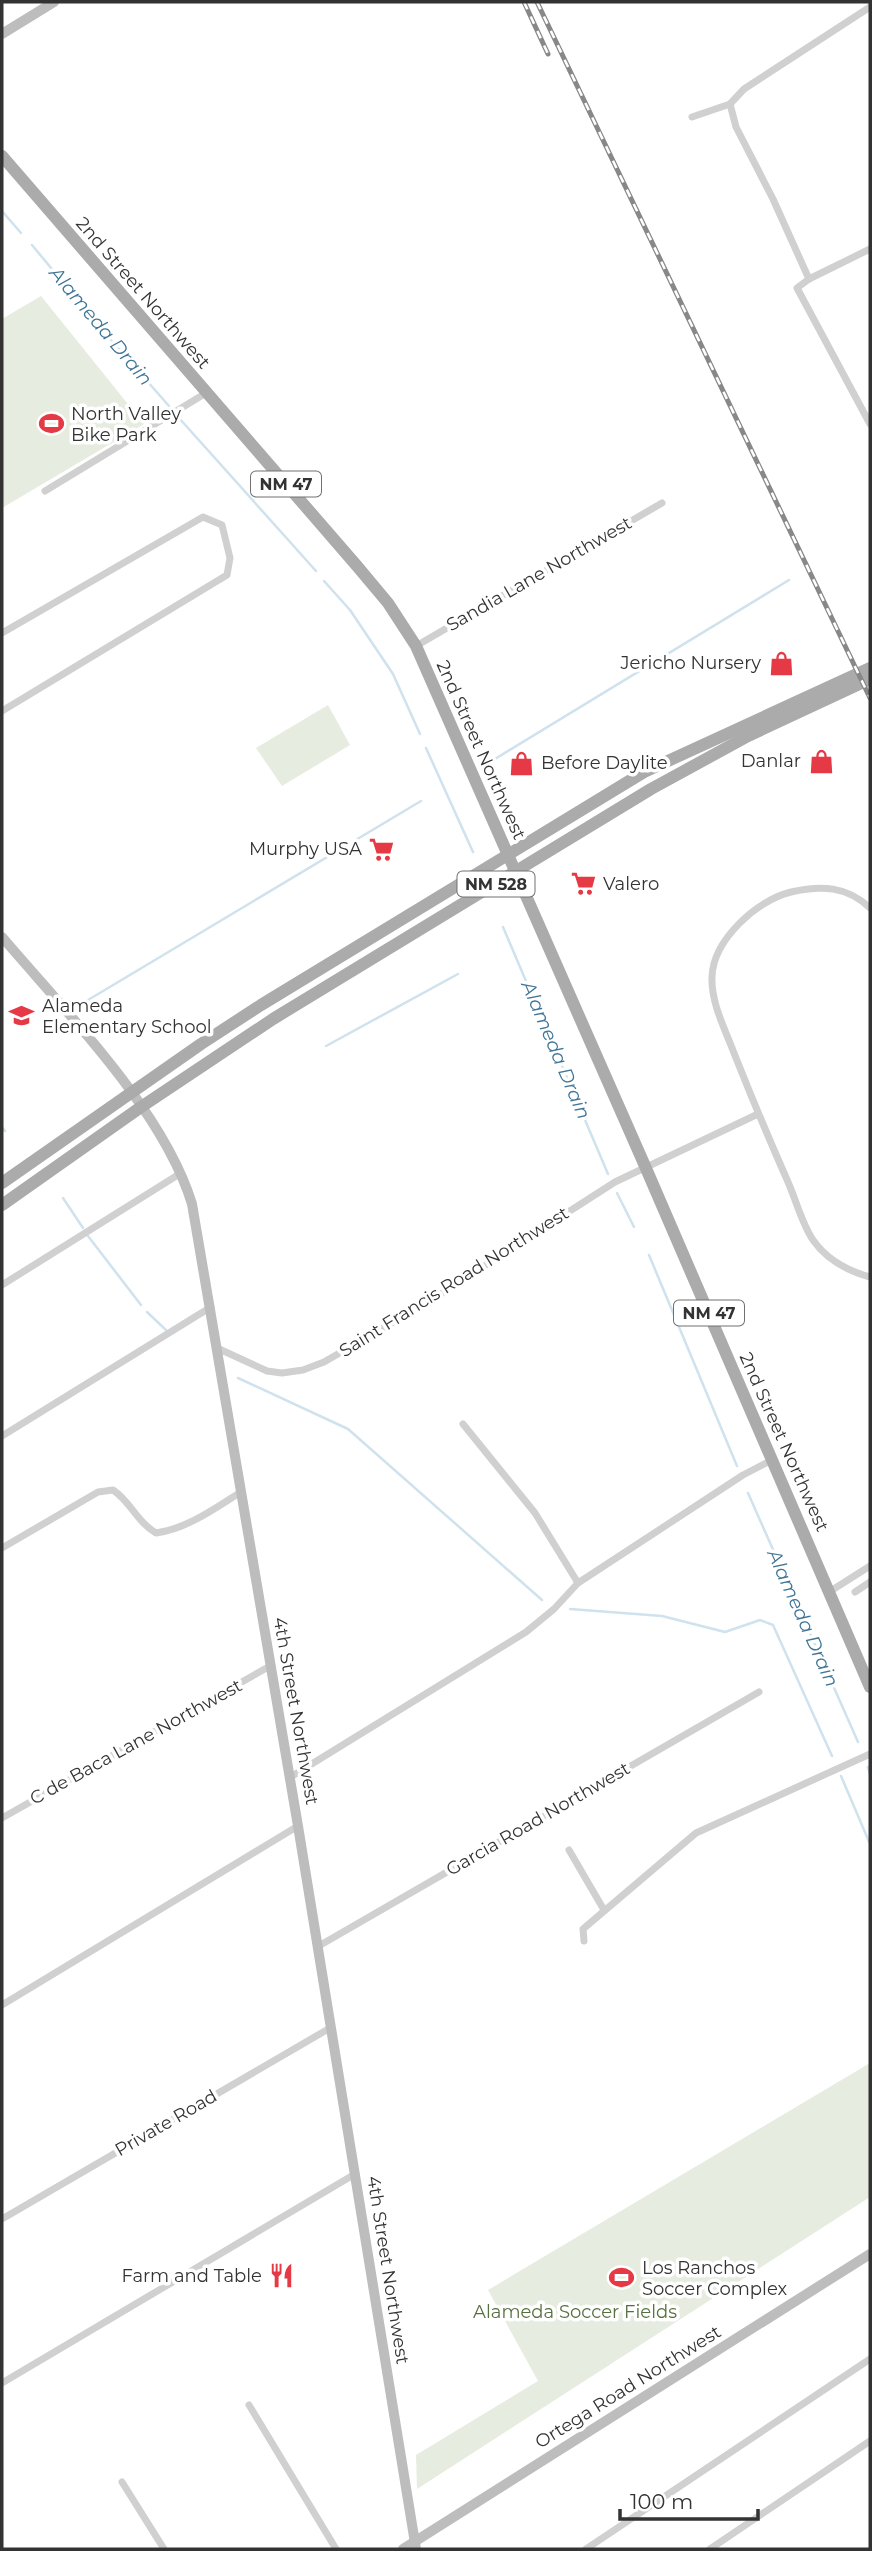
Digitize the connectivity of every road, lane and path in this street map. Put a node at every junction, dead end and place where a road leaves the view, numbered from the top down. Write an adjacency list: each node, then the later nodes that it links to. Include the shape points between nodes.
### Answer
1 (54, 2): 3 (main road)
2 (870, 7): 4 (street, via 744,89)
3 (2, 34)
4 (730, 104): 5 (street); 8 (street, via 736,127)
5 (692, 117)
6 (2, 156): 9 (main road, 2nd Street Northwest / NM 47)
7 (870, 249): 8 (street)
8 (809, 279): 10 (street, via 797,288)
9 (206, 393): 11 (street); 14 (main road, 2nd Street Northwest / NM 47, via 388,603)
10 (870, 424)
11 (45, 491)
12 (662, 502): 14 (street, Sandia Lane Northwest)
13 (2, 633): 16 (street, via 203,517 222,525 230,558 227,575)
14 (416, 646): 17 (main road, 2nd Street Northwest / NM 47)
15 (866, 676): 17 (main road, NM 528, via 644,772); 18 (main road, NM 528, via 651,789)
16 (2, 711)
17 (508, 854): 18 (main road, 2nd Street Northwest / NM 47); 21 (main road, NM 528, via 261,1005)
18 (515, 872): 22 (main road, NM 528, via 273,1019); 24 (main road, 2nd Street Northwest / NM 47)
19 (870, 908): 23 (street, via 848,892 829,887 784,894 750,914 718,953 712,974 713,997)
20 (2, 937): 21 (main road, 4th Street Northwest)
21 (131, 1093): 22 (main road, 4th Street Northwest); 26 (main road, NM 528)
22 (141, 1107): 25 (main road, 4th Street Northwest); 27 (main road, NM 528)
23 (758, 1114): 24 (street, Saint Francis Road Northwest); 28 (street, via 813,1240 828,1257)
24 (645, 1166): 31 (street, Saint Francis Road Northwest, via 324,1362 282,1373 267,1371); 34 (main road, 2nd Street Northwest / NM 47)
25 (181, 1173): 29 (street); 30 (main road, 4th Street Northwest, via 192,1204)
26 (2, 1183)
27 (2, 1205)
28 (870, 1277)
29 (2, 1285)
30 (211, 1307): 31 (main road, 4th Street Northwest); 33 (street)
31 (217, 1348): 35 (main road, 4th Street Northwest)
32 (463, 1424): 39 (street, via 535,1513)
33 (2, 1436)
34 (772, 1460): 39 (street); 40 (main road, 2nd Street Northwest / NM 47)
35 (241, 1492): 36 (street, via 195,1520 156,1533 140,1521 125,1498 113,1490 98,1492); 42 (main road, 4th Street Northwest)
36 (2, 1548)
37 (870, 1566): 40 (street)
38 (870, 1582): 41 (street)
39 (578, 1583): 47 (street, via 526,1632)
40 (829, 1592): 43 (main road, 2nd Street Northwest / NM 47)
41 (855, 1592)
42 (270, 1666): 47 (main road, 4th Street Northwest); 48 (street, C de Baca Lane Northwest)
43 (867, 1673): 44 (main road, 2nd Street Northwest / NM 47)
44 (870, 1687)
45 (759, 1692): 53 (street, Garcia Road Northwest)
46 (870, 1754): 51 (street, via 696,1833)
47 (289, 1778): 49 (main road, 4th Street Northwest)
48 (2, 1818)
49 (298, 1826): 53 (main road, 4th Street Northwest); 54 (street)
50 (569, 1850): 51 (street)
51 (604, 1910): 52 (street, via 583,1929)
52 (584, 1941)
53 (317, 1947): 55 (main road, 4th Street Northwest)
54 (2, 2005)
55 (330, 2028): 56 (main road, 4th Street Northwest); 57 (street, Private Road)
56 (355, 2174): 60 (street); 64 (main road, 4th Street Northwest)
57 (2, 2219)
58 (870, 2254): 64 (main road, Ortega Road Northwest)
59 (870, 2358): 68 (street)
60 (2, 2383)
61 (249, 2405): 66 (street)
62 (870, 2441): 69 (street)
63 (122, 2482): 65 (street)
64 (415, 2546): 67 (main road, Ortega Road Northwest)
65 (164, 2549)
66 (336, 2549)
67 (403, 2549)
68 (586, 2549)
69 (710, 2549)

